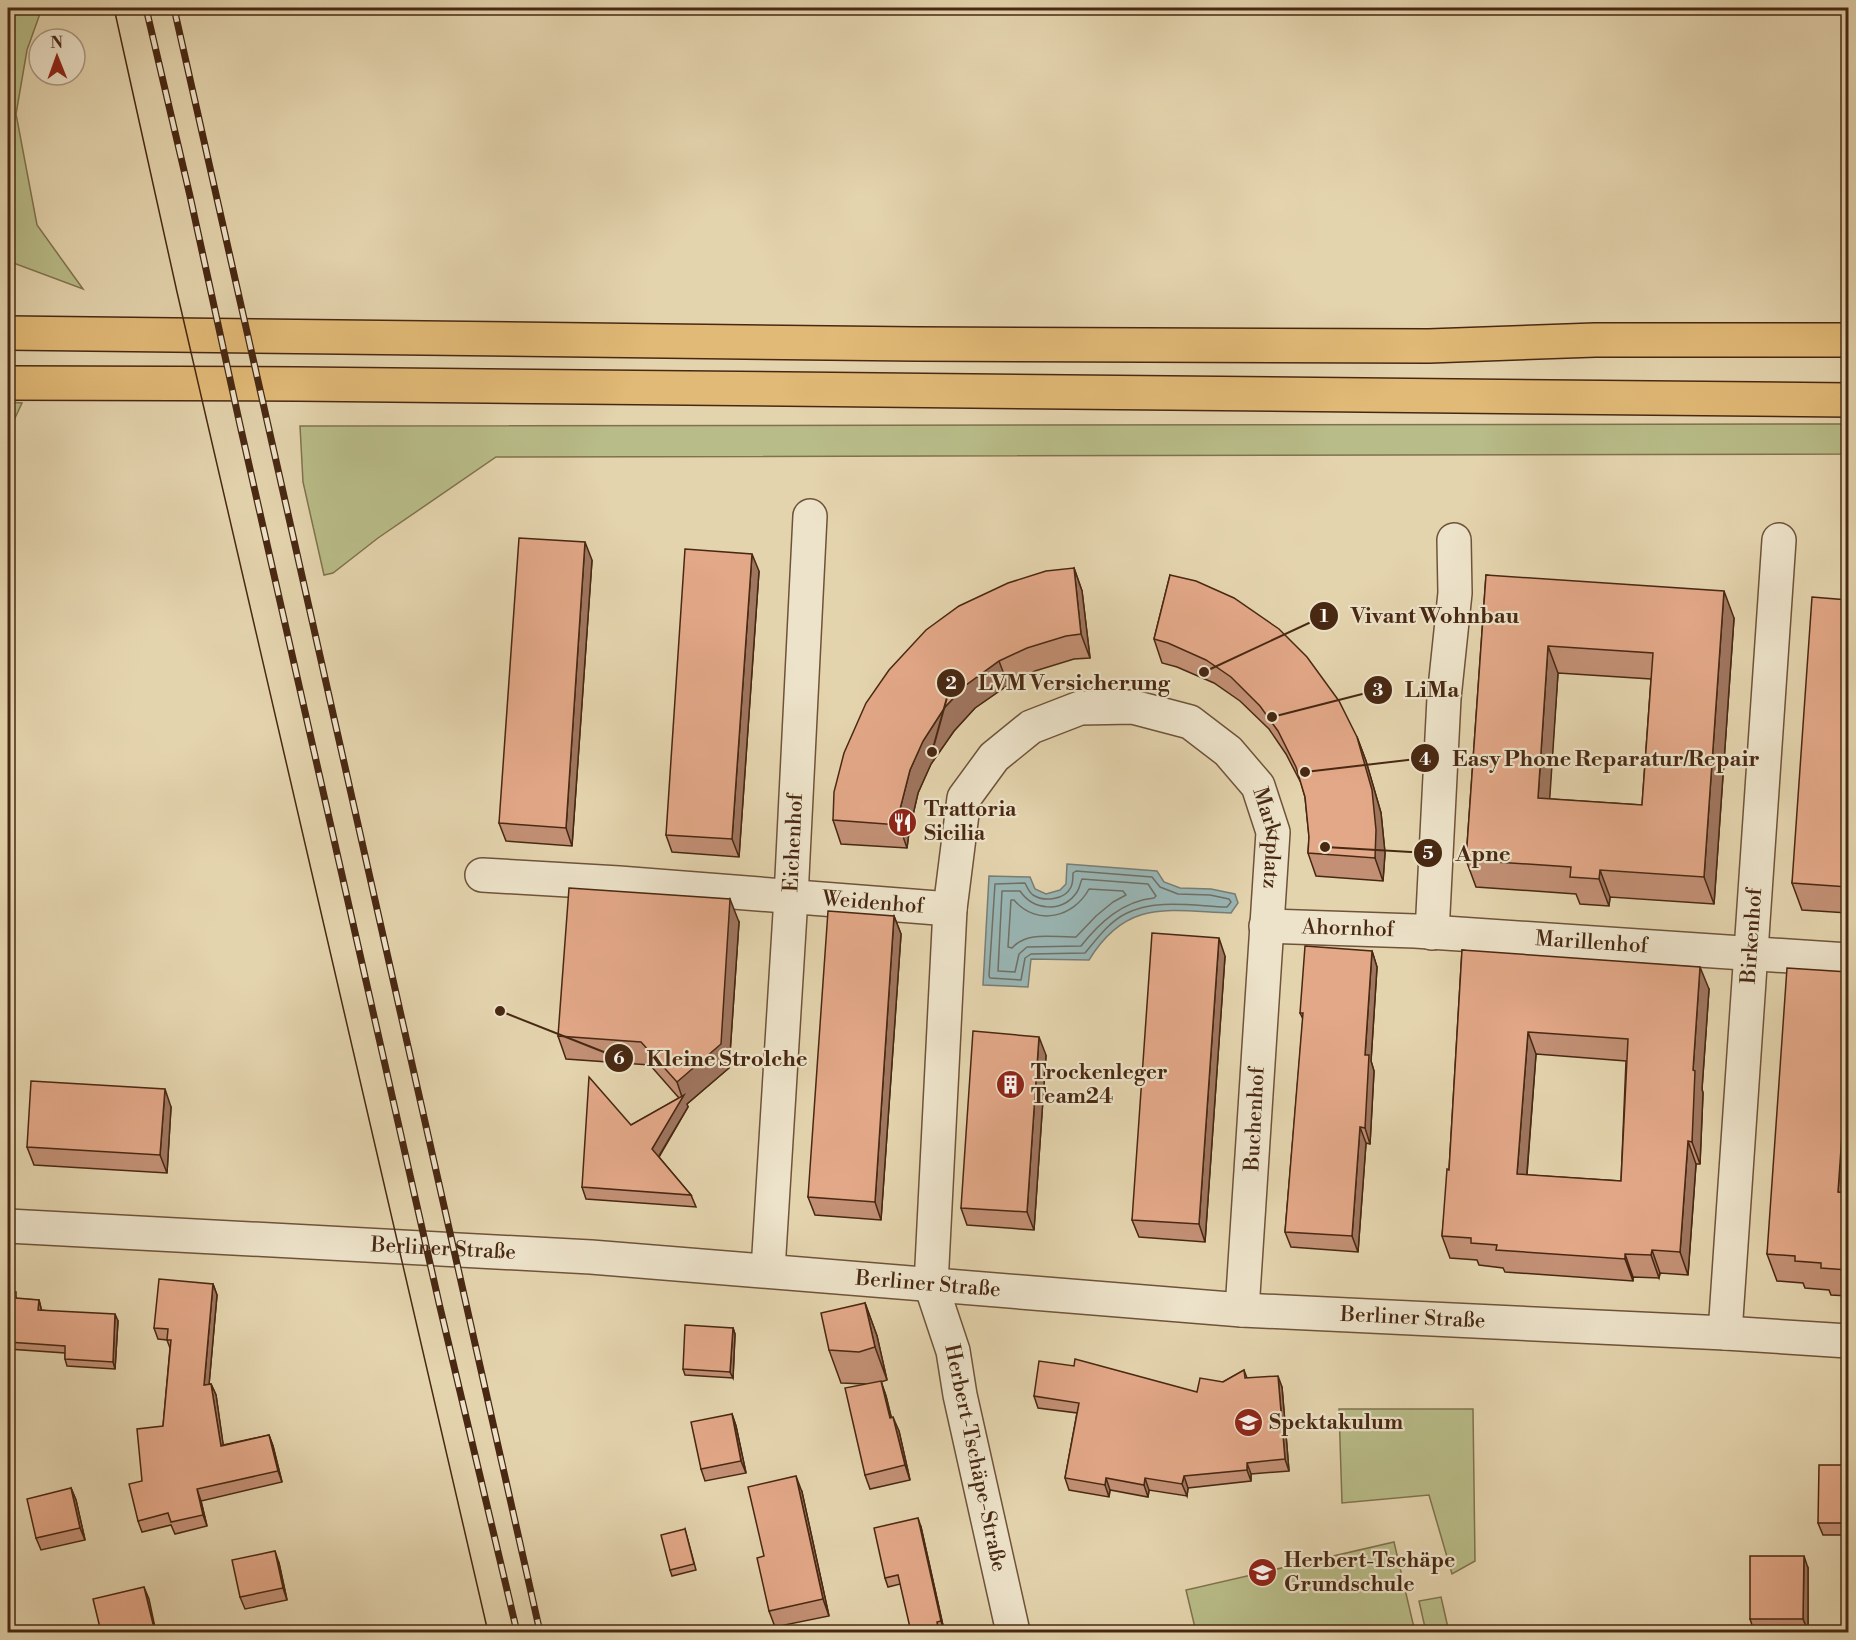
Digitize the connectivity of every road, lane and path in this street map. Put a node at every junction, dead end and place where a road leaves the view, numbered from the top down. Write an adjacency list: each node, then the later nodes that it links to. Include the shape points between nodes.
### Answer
1 (8, 333): 2 (main road, via 1429,346 1595,340)
2 (1848, 340)
3 (8, 383): 4 (main road)
4 (1848, 400)
5 (810, 516): 9 (street, Eichenhof)
6 (1454, 540): 12 (street, via 1455,593 1444,698)
7 (1779, 540): 13 (street, Birkenhof)
8 (482, 875): 9 (street, Eichenhof)
9 (791, 897): 10 (street, Weidenhof); 16 (street, Weidenhof)
10 (950, 909): 11 (street, Marktplatz, via 964,798 994,757 1031,727 1080,708 1133,707 1190,722 1228,751 1258,786 1273,832); 17 (street, Weidenhof)
11 (1266, 927): 12 (street, Ahornhof); 18 (street, Buchenhof)
12 (1432, 933): 13 (street, Marillenhof)
13 (1750, 955): 14 (street, Marillenhof); 19 (street, Birkenhof)
14 (1848, 960)
15 (8, 1226): 16 (street, Berliner Straße)
16 (768, 1270): 17 (street, Berliner Straße)
17 (931, 1285): 18 (street, Berliner Straße); 21 (street, Herbert-Tschäpe-Straße, via 953,1351)
18 (1242, 1310): 19 (street, Berliner Straße)
19 (1725, 1333): 20 (street, Berliner Straße)
20 (1848, 1341)
21 (1013, 1632)

